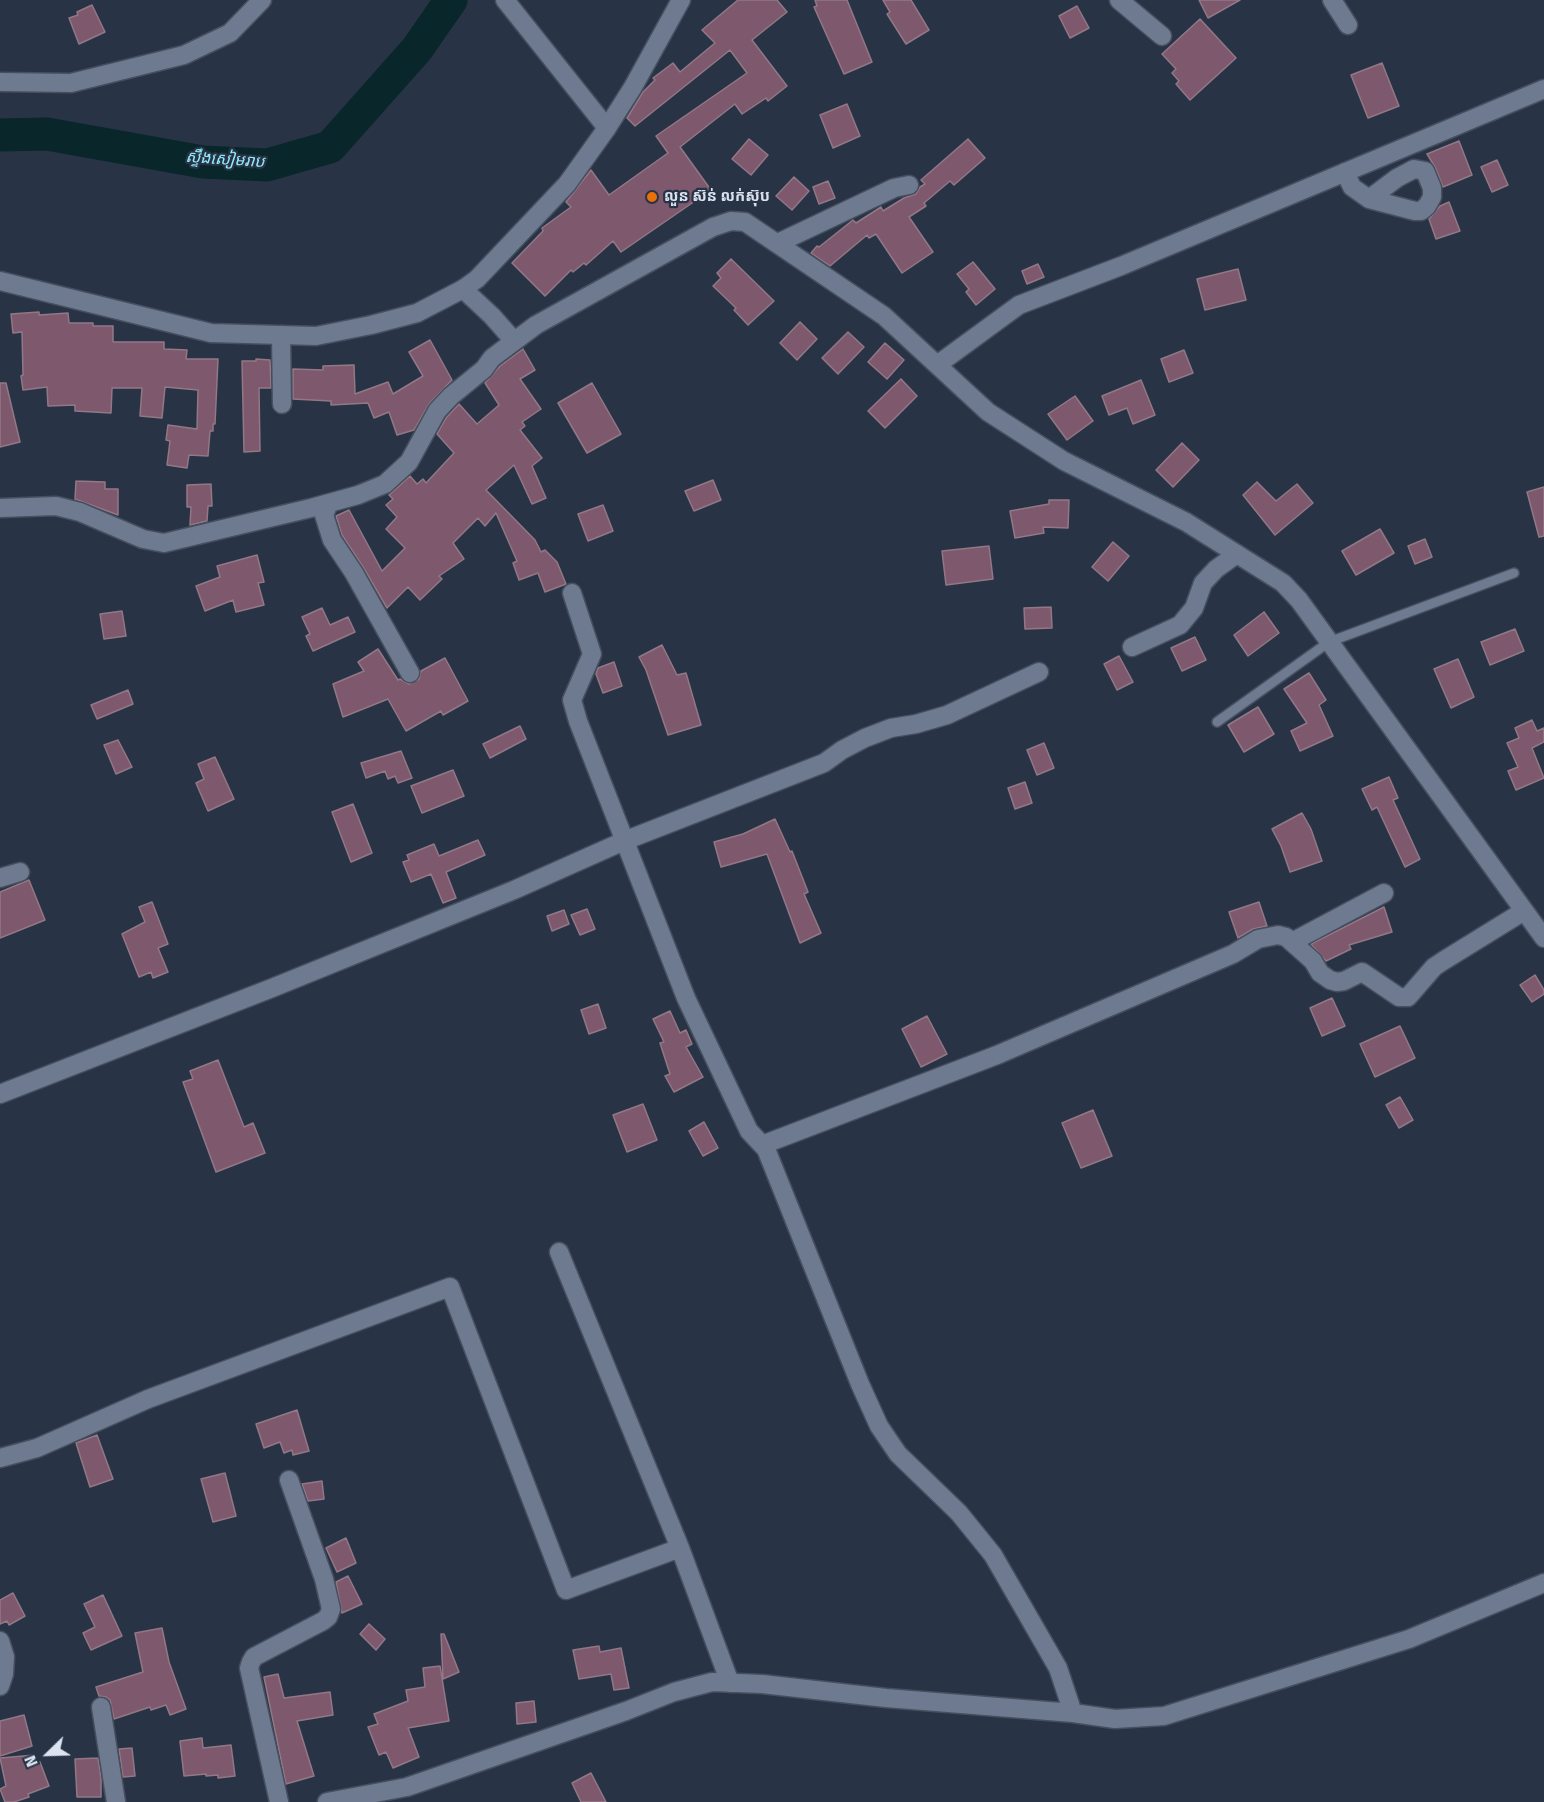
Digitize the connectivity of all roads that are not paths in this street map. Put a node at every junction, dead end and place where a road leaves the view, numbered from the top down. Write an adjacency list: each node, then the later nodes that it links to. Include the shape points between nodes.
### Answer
1 (262, 0): 8 (street, via 230,33 184,55 71,83)
2 (505, 0): 10 (street)
3 (681, 0): 10 (street)
4 (1119, 0): 7 (street)
5 (1332, 0): 6 (street)
6 (1348, 26)
7 (1162, 36)
8 (0, 82)
9 (1544, 89): 11 (street)
10 (607, 128): 16 (street, via 567,184 502,254)
11 (1345, 172): 13 (street, via 1352,187); 19 (street, via 1019,305)
12 (909, 185): 14 (street, via 894,188)
13 (1369, 199)
14 (778, 243): 18 (street, via 745,222 731,221 713,227); 19 (street, via 884,316)
15 (0, 280): 17 (street, via 211,333)
16 (463, 289): 17 (street, via 417,313 371,325 316,336); 18 (street)
17 (282, 335): 20 (street)
18 (514, 341): 21 (street, via 437,411 409,462 385,484)
19 (936, 365): 23 (street, via 988,412 1064,460 1186,522)
20 (282, 404)
21 (329, 503): 22 (street, via 164,543 143,539 56,506); 29 (street, via 324,515 332,540)
22 (0, 508)
23 (1237, 554): 26 (street, via 1283,583); 27 (street, via 1203,583 1194,608 1180,625)
24 (1514, 573): 26 (lane)
25 (572, 593): 31 (street, via 592,654 572,700)
26 (1329, 642): 30 (lane); 35 (street)
27 (1132, 647)
28 (1039, 672): 31 (street, via 947,715 865,738 824,763)
29 (410, 673)
30 (1217, 722)
31 (624, 842): 38 (street, via 514,890); 39 (street, via 686,998 749,1131)
32 (20, 872): 33 (street)
33 (0, 878)
34 (1384, 893): 37 (street)
35 (1524, 911): 36 (street); 37 (street, via 1434,967 1408,997 1400,997 1362,972 1344,981 1330,980)
36 (1544, 939)
37 (1292, 942): 39 (street, via 1278,935 1258,939 1233,954 1019,1045)
38 (0, 1094)
39 (762, 1145): 49 (street, via 879,1426 898,1454 959,1513 993,1555 1058,1668)
40 (559, 1252): 43 (street)
41 (0, 1458): 43 (street, via 37,1448 148,1399 450,1287 566,1590)
42 (289, 1480): 51 (street, via 331,1609 323,1621 254,1657 249,1668)
43 (680, 1548): 46 (street)
44 (1544, 1583): 49 (street, via 1409,1639 1164,1716 1115,1719)
45 (0, 1641): 47 (street, via 5,1657)
46 (730, 1683): 49 (street); 52 (street, via 712,1682 674,1692 407,1787)
47 (0, 1686)
48 (101, 1707): 50 (street)
49 (1073, 1713)
50 (116, 1802)
51 (279, 1802)
52 (327, 1802)

